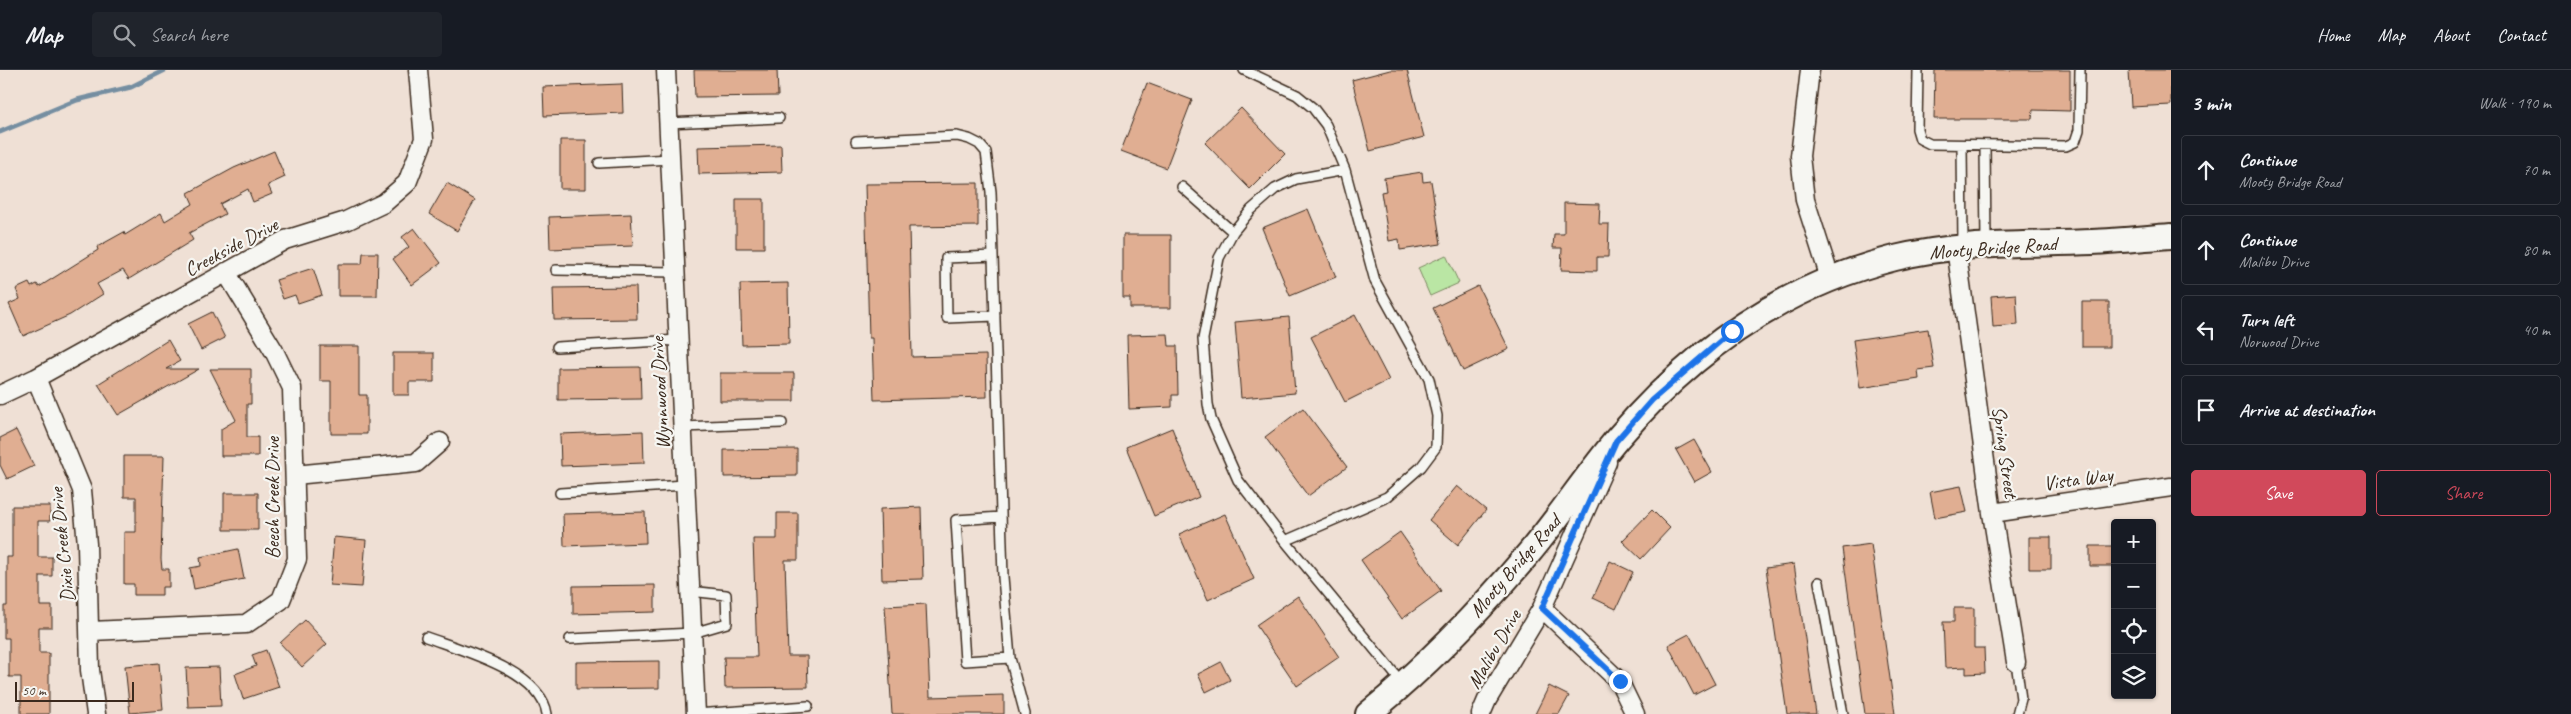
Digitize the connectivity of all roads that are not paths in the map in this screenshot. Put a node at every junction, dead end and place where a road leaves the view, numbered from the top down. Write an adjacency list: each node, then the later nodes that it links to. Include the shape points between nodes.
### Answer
1 (418, 70): 21 (street, Creekside Drive, via 424,139 407,182 384,203 346,221 285,240)
2 (666, 70): 8 (street, Wynnwood Drive)
3 (1244, 70): 14 (lane, via 1297,95 1313,108 1326,125)
4 (1810, 70): 23 (street, via 1800,156 1804,200)
5 (1918, 70): 10 (lane, via 1917,129 1920,139 1930,144)
6 (2080, 70): 11 (lane, via 2075,142 2066,146)
7 (779, 118): 8 (lane)
8 (667, 123): 12 (street, Wynnwood Drive)
9 (856, 141): 19 (lane, via 957,136 979,144 986,152 991,192)
10 (1962, 145): 11 (lane); 18 (lane)
11 (1985, 146): 18 (lane)
12 (670, 159): 13 (lane); 22 (street, Wynnwood Drive)
13 (599, 163)
14 (1345, 170): 16 (lane, via 1296,179 1275,188 1250,210); 39 (lane, via 1375,281 1428,379 1438,416 1436,447 1422,467 1387,497)
15 (1182, 187): 16 (lane)
16 (1233, 232): 39 (lane, via 1219,258 1203,339 1211,420 1238,480)
17 (2171, 236): 18 (main road, Mooty Bridge Road)
18 (1968, 246): 23 (main road, Mooty Bridge Road, via 1896,258); 37 (street, Spring Street)
19 (993, 256): 24 (lane); 24 (lane, via 946,258 947,318)
20 (556, 270): 22 (lane)
21 (226, 272): 27 (street, Creekside Drive); 33 (street, Beech Creek Drive, via 274,351 292,388)
22 (674, 272): 25 (street, Wynnwood Drive)
23 (1830, 278): 31 (main road, Mooty Bridge Road, via 1774,305 1720,340 1652,400)
24 (995, 316): 38 (lane)
25 (679, 340): 26 (lane); 30 (street, Wynnwood Drive)
26 (557, 347)
27 (36, 378): 28 (street, Creekside Drive); 43 (street, Dixie Creek Drive, via 82,490)
28 (0, 395)
29 (782, 422): 30 (lane)
30 (683, 427): 34 (street, Wynnwood Drive)
31 (1616, 441): 42 (street, Malibu Drive); 49 (main road, Mooty Bridge Road, via 1521,562 1462,627)
32 (440, 442): 33 (street, via 416,462)
33 (295, 475): 43 (street, Beech Creek Drive, via 297,559 282,600 246,624)
34 (686, 485): 36 (lane); 41 (street, Wynnwood Drive)
35 (2171, 487): 37 (street, Vista Way)
36 (560, 493)
37 (1992, 513): 48 (street, Spring Street)
38 (1001, 517): 47 (lane); 47 (lane, via 956,520 964,651 965,660)
39 (1285, 541): 49 (lane)
40 (1820, 582): 58 (lane)
41 (690, 591): 44 (street, Wynnwood Drive); 44 (lane, via 726,595 728,623)
42 (1542, 608): 56 (street, Malibu Drive); 57 (street, via 1620,681)
43 (91, 631): 51 (street, Dixie Creek Drive, via 90,670)
44 (693, 633): 46 (lane); 53 (street, Wynnwood Drive)
45 (426, 637): 52 (lane, via 500,666 524,680 543,700)
46 (570, 639)
47 (1010, 658): 54 (lane)
48 (2016, 662): 59 (lane, via 2021,699)
49 (1403, 684): 55 (main road, Mooty Bridge Road)
50 (808, 706): 53 (lane)
51 (96, 714)
52 (547, 714)
53 (696, 714)
54 (1025, 714)
55 (1368, 714)
56 (1481, 714)
57 (1635, 714)
58 (1843, 714)
59 (2017, 714)

